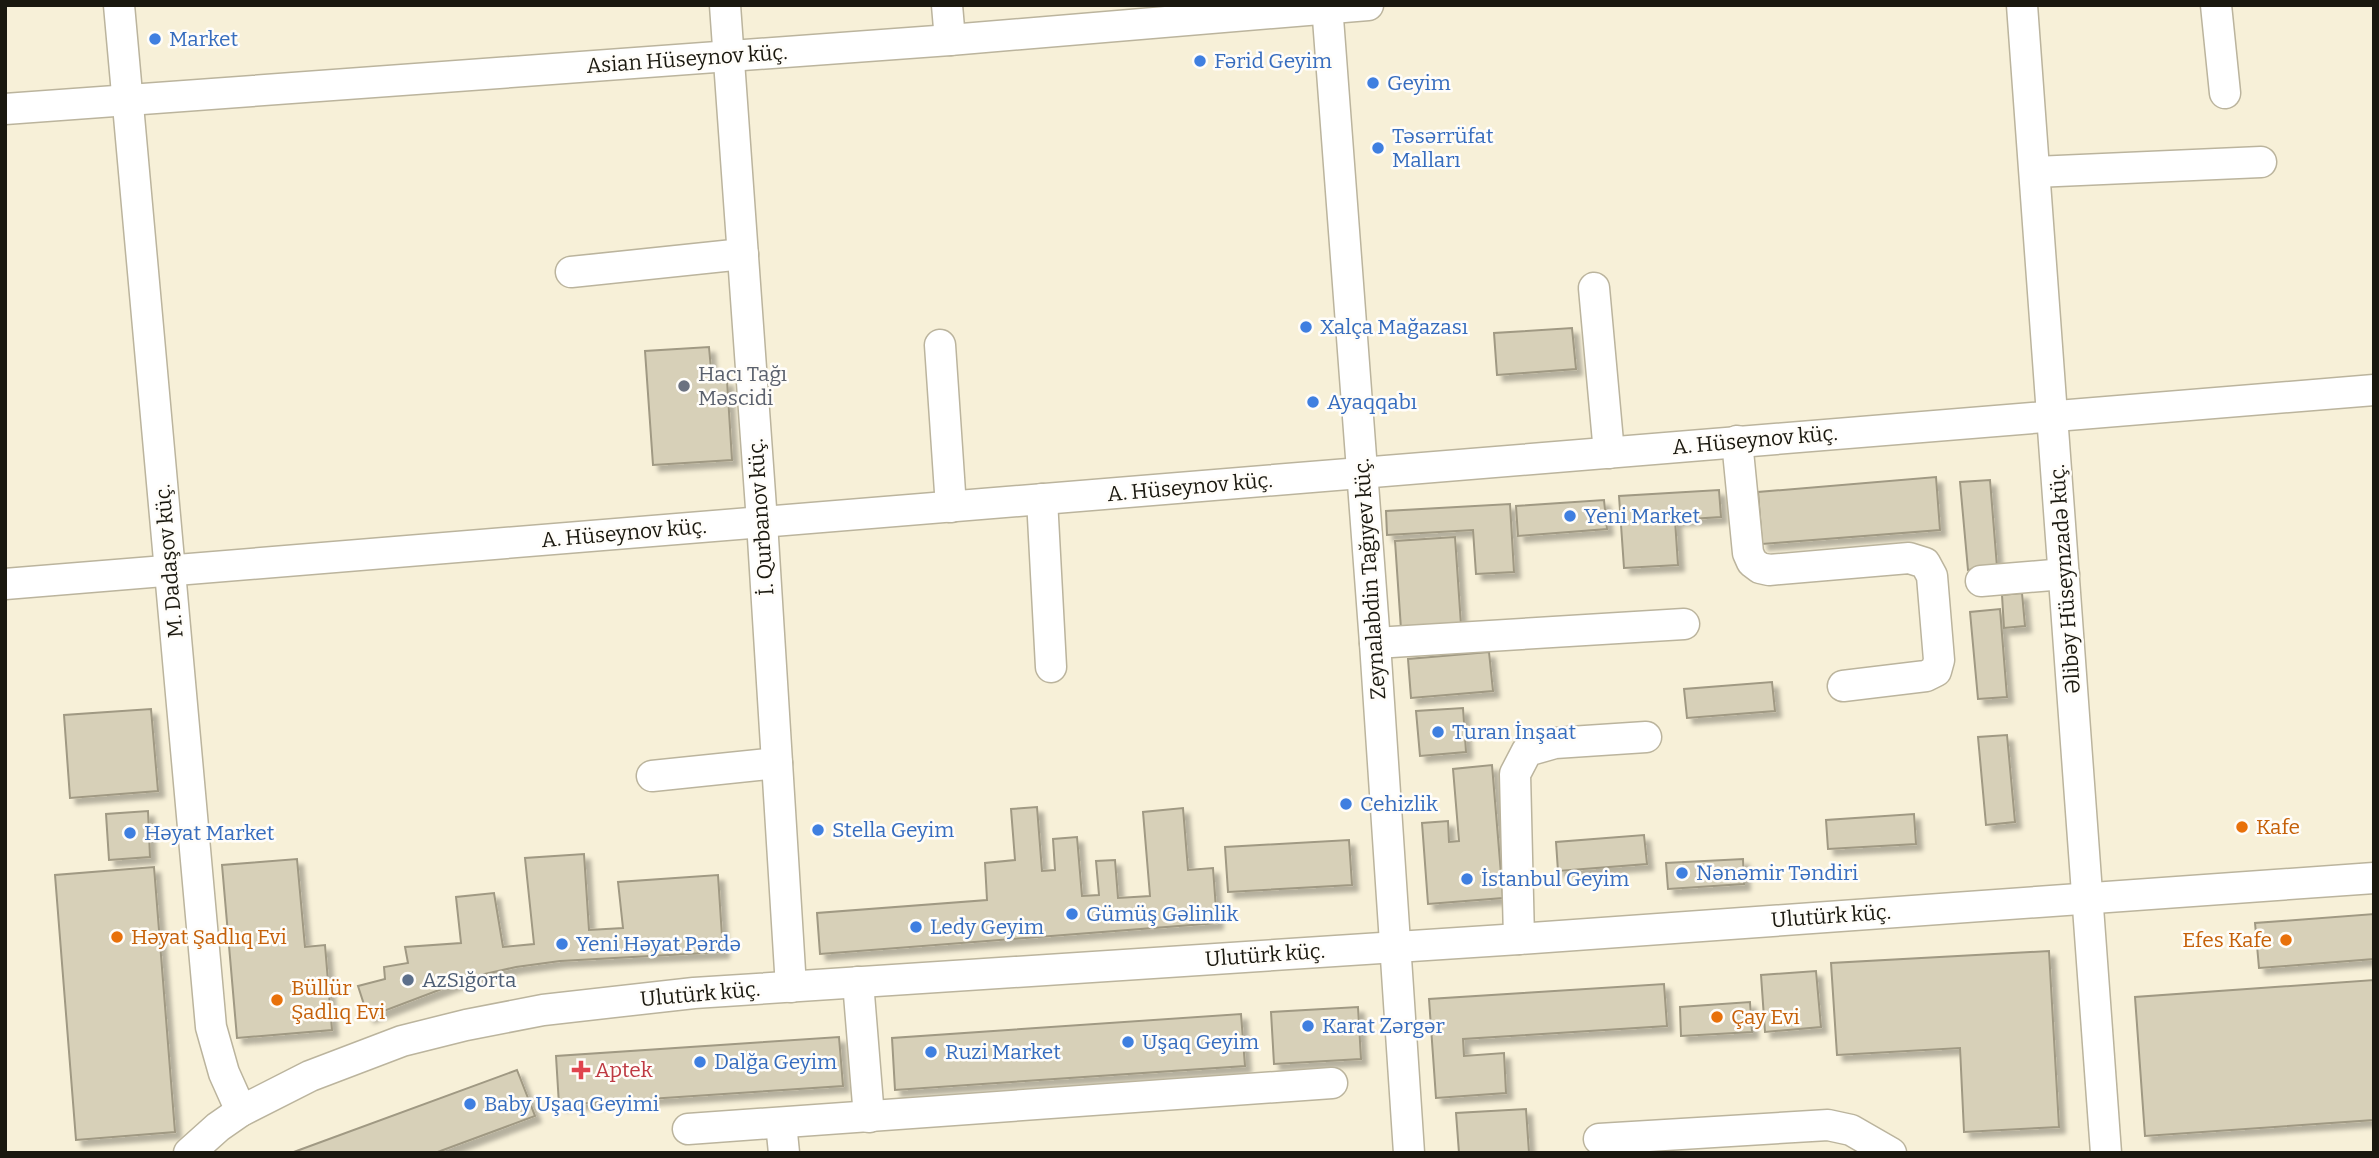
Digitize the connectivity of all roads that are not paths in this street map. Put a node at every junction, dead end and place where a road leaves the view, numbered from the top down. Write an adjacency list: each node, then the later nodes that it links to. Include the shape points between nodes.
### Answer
1 (120, 5): 11 (street, M. Dadaşov küç.)
2 (725, 5): 9 (street, İ. Qurbanov küç.)
3 (947, 5): 8 (street)
4 (1368, 5): 7 (street, Asian Hüseynov küç.)
5 (2022, 5): 14 (street, Əlibəy Hüseynzadə küç.)
6 (2216, 5): 10 (street)
7 (1327, 7): 8 (street, Asian Hüseynov küç.); 23 (street, Zeynalabdin Tağıyev küç.)
8 (950, 40): 9 (street, Asian Hüseynov küç.)
9 (729, 56): 11 (street, Asian Hüseynov küç.); 15 (street, İ. Qurbanov küç.)
10 (2225, 93)
11 (128, 100): 12 (street, Asian Hüseynov küç.); 27 (street, M. Dadaşov küç.)
12 (5, 109)
13 (2261, 162): 14 (street)
14 (2035, 172): 20 (street, Əlibəy Hüseynzadə küç.)
15 (743, 254): 16 (street); 26 (street, İ. Qurbanov küç.)
16 (571, 272)
17 (1594, 288): 22 (street)
18 (940, 345): 25 (street)
19 (2374, 390): 20 (street, A. Hüseynov küç.)
20 (2053, 414): 21 (street, A. Hüseynov küç.); 28 (street, Əlibəy Hüseynzadə küç.)
21 (1737, 442): 22 (street, A. Hüseynov küç.); 34 (street, via 1748,553 1760,568 1909,558 1925,563 1931,576 1939,660 1936,671)
22 (1609, 453): 23 (street, A. Hüseynov küç.)
23 (1363, 473): 24 (street, A. Hüseynov küç.); 32 (street, Zeynalabdin Tağıyev küç.)
24 (1042, 499): 25 (street, A. Hüseynov küç.); 33 (street)
25 (951, 507): 26 (street, A. Hüseynov küç.)
26 (762, 522): 27 (street, A. Hüseynov küç.); 36 (street, İ. Qurbanov küç.)
27 (170, 570): 30 (street, A. Hüseynov küç.); 45 (street, M. Dadaşov küç., via 211,1027 224,1073)
28 (2064, 574): 29 (street); 39 (street, Əlibəy Hüseynzadə küç.)
29 (1981, 581)
30 (5, 584)
31 (1684, 624): 32 (street)
32 (1375, 643): 41 (street, Zeynalabdin Tağıyev küç.)
33 (1051, 667)
34 (1843, 686)
35 (1646, 737): 40 (street, via 1555,743 1527,751 1515,774)
36 (777, 764): 37 (street); 43 (street, İ. Qurbanov küç.)
37 (652, 776)
38 (2374, 878): 39 (street, Ulutürk küç.)
39 (2088, 898): 40 (street, Ulutürk küç.); 54 (street, Əlibəy Hüseynzadə küç.)
40 (1519, 939): 41 (street, Ulutürk küç.)
41 (1395, 947): 42 (street, Ulutürk küç.); 52 (street, Zeynalabdin Tağıyev küç.)
42 (858, 982): 43 (street, Ulutürk küç.); 46 (street)
43 (790, 987): 45 (street, Ulutürk küç., via 542,1010 466,1024 402,1041 310,1076)
44 (1332, 1083): 46 (street)
45 (242, 1111): 50 (street, Ulutürk küç.)
46 (869, 1118): 47 (street)
47 (781, 1123): 48 (street); 51 (street)
48 (688, 1129)
49 (1599, 1139): 53 (street, via 1828,1125 1851,1130)
50 (189, 1153)
51 (784, 1153)
52 (1409, 1153)
53 (1891, 1153)
54 (2106, 1153)

